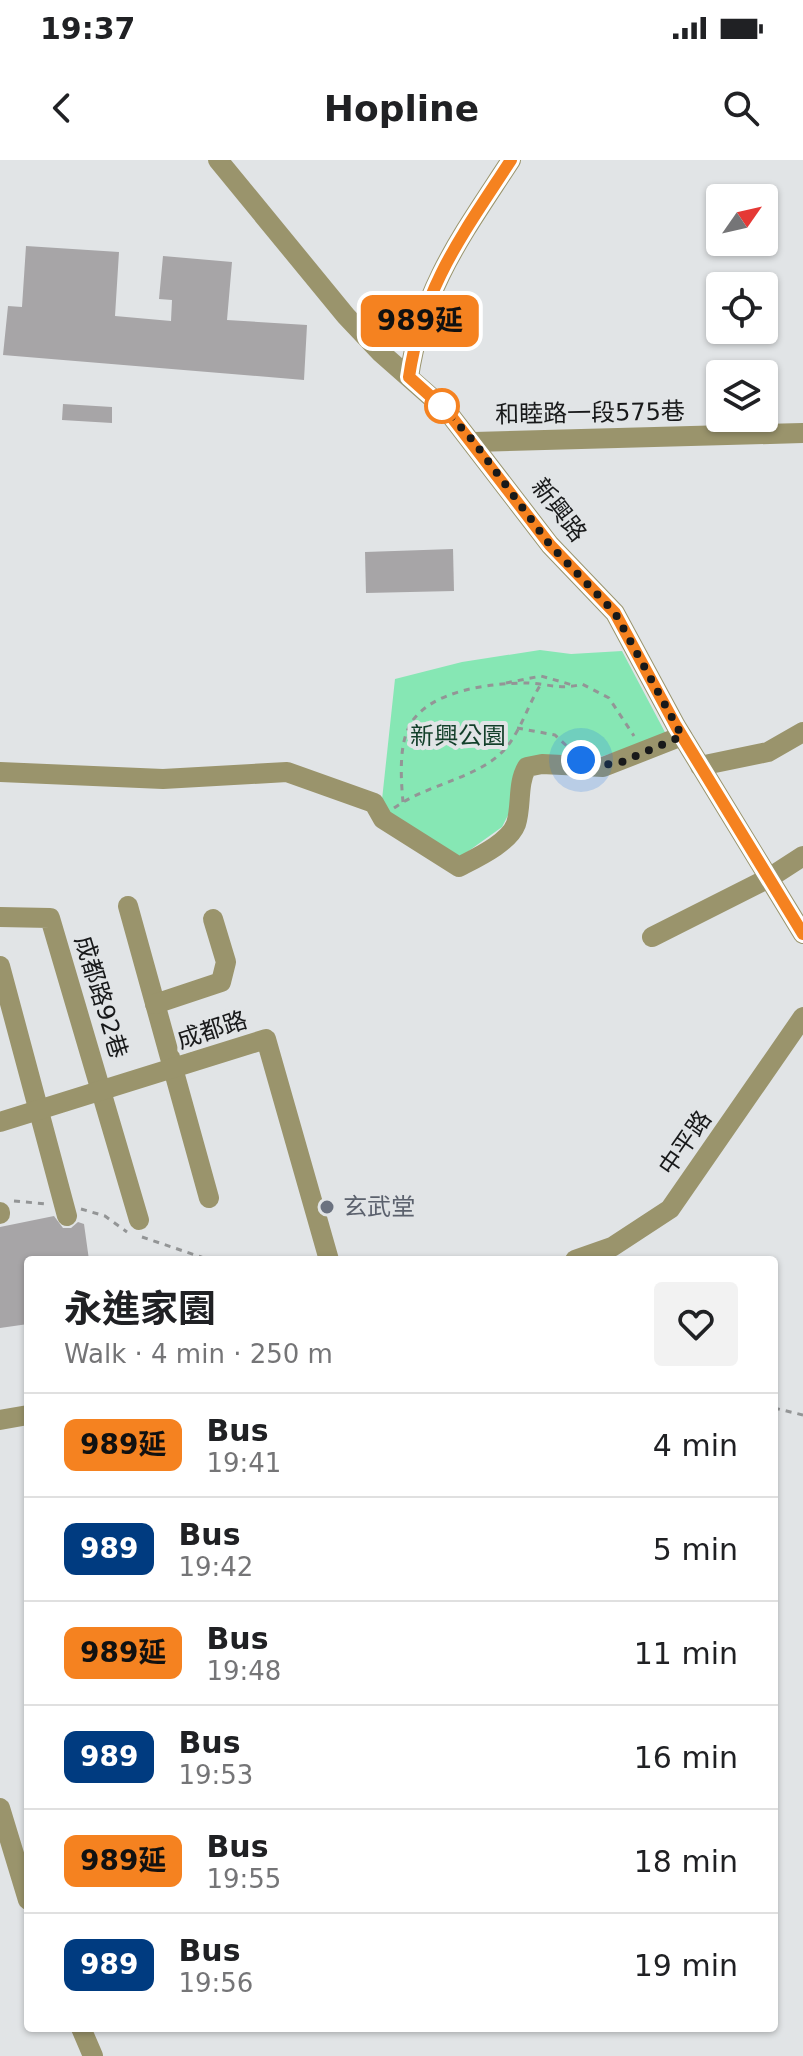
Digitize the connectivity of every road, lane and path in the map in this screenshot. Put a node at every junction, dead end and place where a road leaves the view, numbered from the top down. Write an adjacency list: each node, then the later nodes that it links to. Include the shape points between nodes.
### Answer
1 (218, 160): 3 (street, 新興路, via 346,316)
2 (511, 160): 3 (street, via 432,290 416,332)
3 (409, 377): 5 (street, 新興路)
4 (803, 433): 5 (street, 和睦路一段575巷)
5 (474, 442): 11 (street, 新興路, via 550,545 615,613)
6 (503, 684): 7 (path); 8 (path, via 541,676); 16 (path, via 466,688 413,720 404,743)
7 (541, 684): 8 (path); 9 (path)
8 (576, 686): 12 (path, via 609,698)
9 (517, 728): 14 (path, via 555,735); 16 (path, via 497,757)
10 (803, 732): 13 (street, via 768,752)
11 (682, 736): 12 (street); 13 (street, 新興路)
12 (645, 750): 14 (street, via 622,762)
13 (700, 766): 19 (street, 新興路)
14 (585, 768): 17 (street, via 527,767 516,826 459,867)
15 (0, 772): 17 (street, via 163,779 287,772 374,803)
16 (403, 802): 17 (path)
17 (383, 819)
18 (803, 856): 19 (street)
19 (769, 878): 23 (street, 新興路); 24 (street)
20 (128, 906): 26 (street)
21 (0, 917): 29 (street, 成都路92巷, via 50,918)
22 (213, 919): 26 (street, via 226,962 221,982)
23 (803, 934)
24 (652, 937)
25 (0, 966): 30 (street)
26 (155, 1004): 28 (street)
27 (803, 1017): 38 (street, 中平路, via 670,1209 612,1247)
28 (174, 1070): 29 (street, 成都路); 32 (street); 37 (street, 成都路, via 266,1039)
29 (103, 1092): 30 (street, 成都路); 35 (street, 成都路92巷)
30 (40, 1110): 31 (street, 成都路); 34 (street)
31 (0, 1122)
32 (209, 1198)
33 (3, 1208): 34 (path)
34 (66, 1210): 36 (path, via 105,1216 121,1230)
35 (139, 1220)
36 (198, 1256)
37 (328, 1256)
38 (586, 1256)
39 (778, 1409): 40 (path)
40 (803, 1415)
41 (24, 1416): 42 (street)
42 (0, 1420)
43 (0, 1808): 44 (street)
44 (24, 1887)
45 (83, 2032): 46 (street)
46 (93, 2056)

